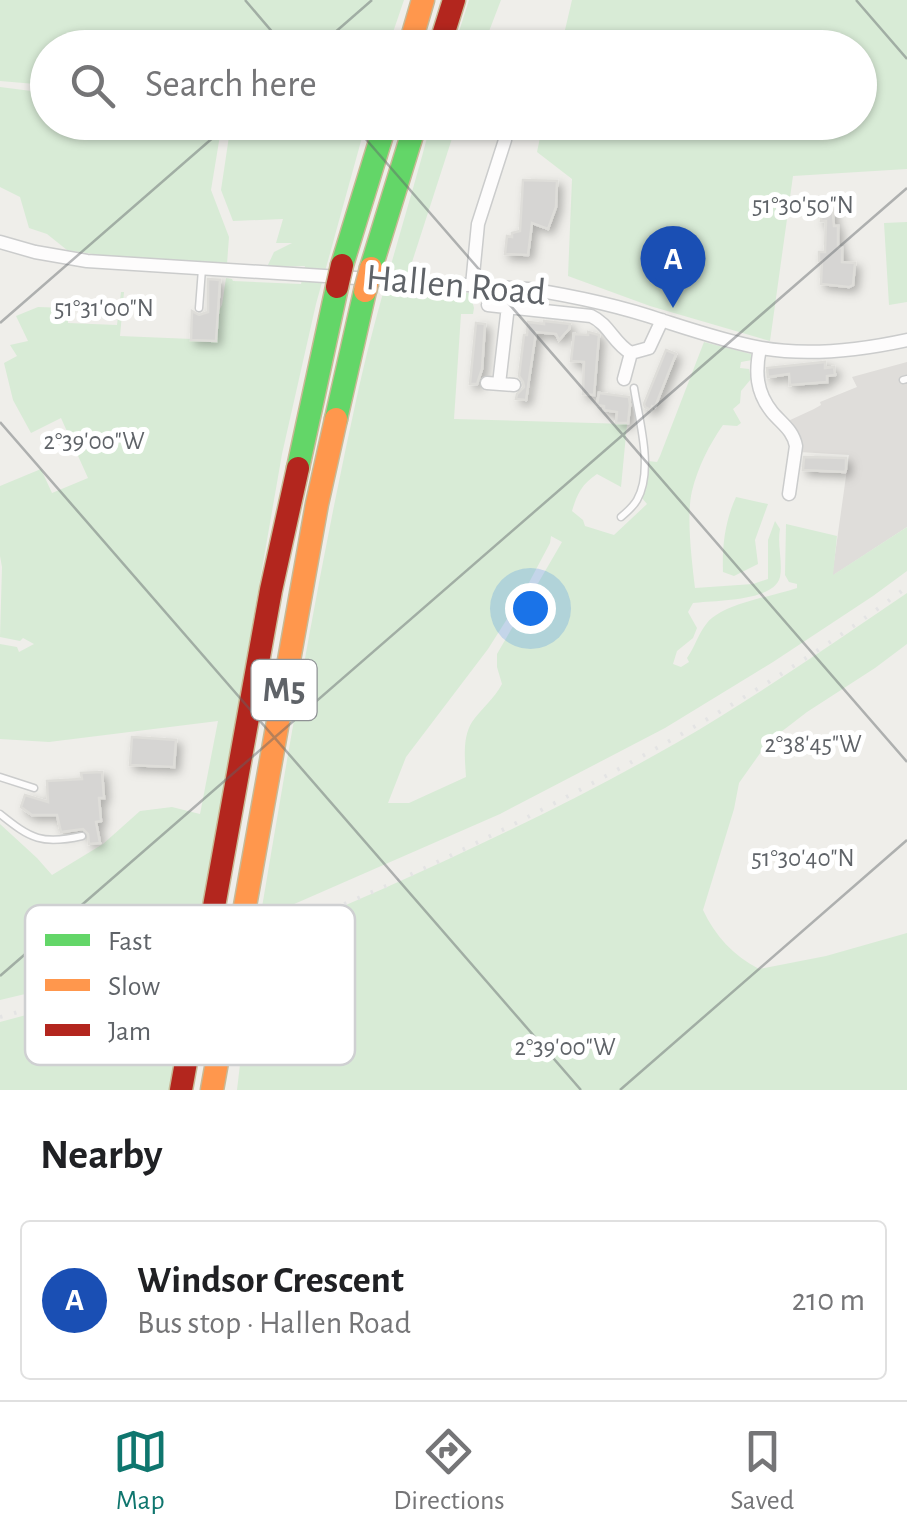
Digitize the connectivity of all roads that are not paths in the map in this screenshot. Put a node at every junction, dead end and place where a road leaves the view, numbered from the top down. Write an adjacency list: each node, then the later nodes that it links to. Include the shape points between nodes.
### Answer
1 (423, 0): 3 (highway)
2 (454, 0): 4 (highway)
3 (414, 30)
4 (445, 30)
5 (381, 140): 26 (highway, M5, via 340,276 271,590)
6 (410, 140): 27 (highway, M5, bridge, via 371,268 317,504)
7 (505, 140): 10 (street, via 478,224)
8 (0, 242): 9 (street, Hallen Road, via 74,259)
9 (202, 268): 10 (street, Hallen Road); 13 (lane)
10 (472, 285): 14 (street, Hallen Road, via 552,292)
11 (488, 305): 12 (street)
12 (508, 306): 17 (street, via 591,316); 19 (street)
13 (199, 308)
14 (662, 320): 16 (street, Hallen Road); 17 (street, via 649,348)
15 (907, 340): 16 (street, Hallen Road, via 824,350)
16 (760, 348): 20 (street, via 758,386 795,439)
17 (630, 353): 18 (street)
18 (624, 383): 21 (lane, via 644,469 640,493)
19 (500, 384)
20 (788, 494)
21 (621, 517)
22 (0, 777): 23 (lane)
23 (34, 788)
24 (0, 814): 25 (lane, via 40,840)
25 (82, 836)
26 (214, 905)
27 (245, 905)
28 (186, 1065): 30 (highway, M5)
29 (216, 1065): 31 (highway, M5, bridge)
30 (181, 1090)
31 (212, 1090)

